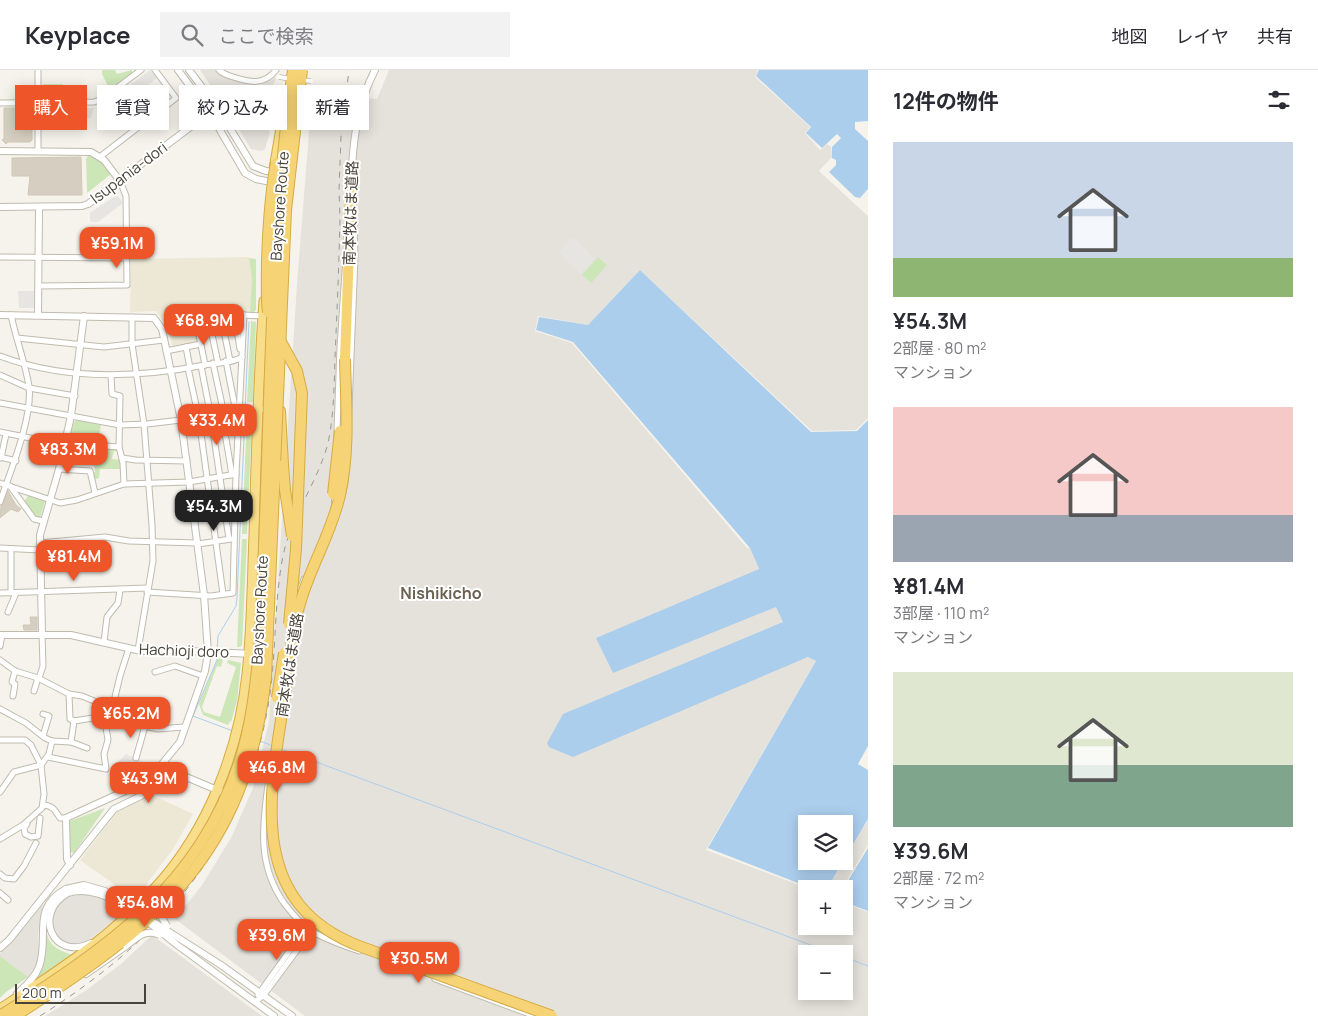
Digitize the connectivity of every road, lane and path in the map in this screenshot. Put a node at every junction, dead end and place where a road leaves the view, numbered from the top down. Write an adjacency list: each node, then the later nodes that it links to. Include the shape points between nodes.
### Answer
1 (38, 70): 14 (street)
2 (141, 70): 18 (street, via 102,99)
3 (155, 70): 27 (street, via 176,98)
4 (178, 70): 15 (street)
5 (189, 70): 16 (street)
6 (219, 70): 7 (street, via 225,75 255,83)
7 (276, 70)
8 (292, 70): 17 (highway, Bayshore Route, bridge); 29 (highway)
9 (302, 70): 71 (highway, Bayshore Route, bridge, via 288,195)
10 (306, 70): 30 (highway)
11 (375, 70): 28 (street, 南本牧はま道路, via 359,113)
12 (279, 77): 13 (street, bridge)
13 (311, 81)
14 (38, 85)
15 (189, 85)
16 (200, 85)
17 (290, 96): 161 (highway, bridge, via 272,182 267,298 273,328 299,378 302,413 292,598 272,740); 180 (highway, Bayshore Route, bridge, via 278,220 259,651 250,722 240,762 210,830 158,899 101,948)
18 (87, 102)
19 (0, 103): 20 (street)
20 (15, 103)
21 (38, 130): 26 (street)
22 (188, 130): 31 (street, Isupania-dori)
23 (220, 130): 32 (street, via 245,173)
24 (231, 130): 29 (street, via 253,166)
25 (0, 151): 26 (street)
26 (38, 151): 27 (street, via 85,151)
27 (101, 156): 31 (street)
28 (352, 167): 59 (highway, 南本牧はま道路); 105 (street); 105 (street, via 355,256 347,457 340,505)
29 (274, 172): 30 (street); 32 (highway)
30 (285, 173): 33 (highway)
31 (120, 181): 35 (street, Isupania-dori, via 85,206); 38 (street, via 126,196)
32 (273, 183): 33 (street); 45 (highway)
33 (284, 184): 75 (highway)
34 (0, 207): 35 (street, Isupania-dori)
35 (39, 207): 37 (street)
36 (0, 257): 37 (street)
37 (39, 258): 38 (street); 39 (street)
38 (127, 258): 39 (street, via 127,285)
39 (39, 286): 42 (street)
40 (0, 315): 41 (street)
41 (11, 315): 42 (street); 50 (street)
42 (38, 315): 44 (street)
43 (244, 315): 45 (street); 47 (street); 58 (street)
44 (84, 316): 46 (street); 52 (street)
45 (263, 316): 76 (highway)
46 (132, 317): 51 (street, via 154,318 162,328); 53 (street)
47 (235, 318): 48 (street); 58 (street)
48 (222, 322): 49 (street); 60 (street)
49 (210, 326): 54 (street, via 198,330); 61 (street)
50 (17, 338): 52 (street); 62 (street)
51 (164, 340): 53 (street); 56 (street)
52 (81, 344): 53 (street, via 104,347); 66 (street)
53 (132, 344): 69 (street)
54 (201, 344): 55 (street); 63 (street)
55 (186, 347): 56 (street); 64 (street)
56 (166, 351): 65 (street)
57 (0, 356): 62 (street)
58 (242, 358): 60 (street); 77 (street)
59 (345, 359): 135 (highway, 南本牧はま道路, bridge, via 346,448 340,494 301,600); 161 (highway, 南本牧はま道路, bridge, via 335,482 328,514 297,602 276,739)
60 (228, 361): 61 (street); 77 (street)
61 (216, 363): 63 (street); 78 (street)
62 (24, 365): 66 (street); 70 (street)
63 (203, 365): 64 (street); 80 (street)
64 (189, 368): 65 (street); 81 (street)
65 (171, 370): 69 (street); 82 (street)
66 (77, 374): 68 (street); 72 (street)
67 (0, 375): 70 (street)
68 (111, 375): 69 (street); 83 (street, via 112,394 120,396)
69 (137, 375): 84 (street)
70 (29, 388): 72 (street); 74 (street)
71 (278, 393): 135 (highway, bridge, via 285,490 294,556); 181 (highway, Bayshore Route, bridge, via 266,677 255,744 239,792 211,847 165,905 106,955)
72 (74, 396): 79 (street)
73 (0, 403): 74 (street)
74 (28, 408): 79 (street); 86 (street)
75 (274, 408): 76 (street); 131 (highway)
76 (258, 409): 77 (street); 130 (highway)
77 (238, 412): 78 (street); 95 (street)
78 (223, 414): 80 (street); 95 (street)
79 (72, 416): 83 (street); 87 (street)
80 (211, 417): 81 (street); 96 (street)
81 (199, 419): 82 (street); 97 (street)
82 (181, 421): 84 (street); 92 (street)
83 (120, 424): 84 (street); 88 (street)
84 (144, 424): 91 (street)
85 (3, 433): 86 (street); 89 (street)
86 (21, 437): 87 (street); 93 (street)
87 (65, 444): 88 (street); 94 (street)
88 (119, 447): 90 (street)
89 (0, 458): 93 (street)
90 (122, 458): 91 (street); 100 (street)
91 (146, 460): 92 (street); 101 (street)
92 (187, 460): 98 (street)
93 (16, 461): 99 (street)
94 (59, 469): 102 (street, via 90,471); 103 (street)
95 (234, 474): 96 (street); 107 (street)
96 (219, 477): 97 (street); 107 (street)
97 (207, 479): 98 (street); 110 (street)
98 (189, 482): 101 (street); 111 (street)
99 (5, 484): 103 (street); 104 (street); 106 (street, via 34,519)
100 (124, 484): 101 (street); 102 (street)
101 (148, 484): 109 (street)
102 (95, 493): 103 (street, via 60,503)
103 (49, 500): 106 (street)
104 (0, 502)
105 (334, 515): 173 (street, via 298,594 263,827 264,856 272,883 288,908)
106 (43, 522): 108 (street)
107 (232, 539): 110 (street); 120 (street, via 233,593)
108 (40, 542): 109 (street, via 106,537); 114 (street)
109 (152, 542): 111 (street); 116 (street)
110 (216, 542): 111 (street); 120 (street)
111 (197, 543): 121 (street)
112 (0, 548): 113 (street)
113 (11, 550): 114 (street); 119 (street)
114 (40, 550): 117 (street)
115 (120, 590): 116 (street); 117 (street); 125 (street, via 118,603 107,617)
116 (147, 590): 121 (street); 128 (street)
117 (41, 592): 119 (street); 123 (street)
118 (0, 593): 119 (street)
119 (13, 593): 122 (street)
120 (223, 594): 121 (street)
121 (204, 595): 129 (street)
122 (8, 612)
123 (42, 634): 124 (street, Hachioji doro); 125 (street, Hachioji doro, via 71,635); 137 (street, via 43,666)
124 (1, 635): 126 (street)
125 (104, 642): 127 (street, Hachioji doro)
126 (0, 646)
127 (129, 648): 128 (street, Hachioji doro); 142 (street)
128 (138, 650): 129 (street, Hachioji doro)
129 (214, 653): 130 (street, Hachioji doro); 136 (street)
130 (249, 654): 131 (street, Hachioji doro); 158 (highway, via 238,726)
131 (264, 654): 160 (highway, via 254,719)
132 (0, 660): 133 (street)
133 (15, 671): 137 (street); 140 (street, via 12,682 15,684)
134 (155, 672): 136 (street, via 175,666)
135 (288, 675): 187 (highway, 南本牧はま道路, bridge, via 274,774 272,832 279,867 297,901 320,924 345,941)
136 (203, 676): 149 (street)
137 (38, 678): 138 (street); 139 (street)
138 (34, 691)
139 (69, 694): 142 (street, via 99,703); 147 (street, via 70,719)
140 (14, 696)
141 (129, 702): 146 (street)
142 (113, 703): 145 (street)
143 (0, 709): 150 (street)
144 (43, 714): 150 (street, via 52,717)
145 (108, 719): 146 (street); 147 (street); 155 (street, via 104,754 106,768)
146 (122, 720): 148 (street)
147 (74, 721): 153 (street)
148 (145, 726): 149 (street); 156 (street)
149 (184, 728): 163 (street, via 178,746 149,780)
150 (43, 736): 152 (street)
151 (0, 740): 157 (street, via 25,740)
152 (52, 741): 153 (street); 155 (street)
153 (71, 742): 154 (street)
154 (87, 748)
155 (48, 757): 157 (street)
156 (136, 758)
157 (41, 764): 159 (street, via 14,772); 162 (street)
158 (216, 789): 160 (street); 167 (street, via 181,773 167,773 151,791 114,809); 172 (highway, via 194,835 172,869)
159 (0, 792)
160 (229, 795): 166 (highway)
161 (270, 804): 186 (highway, 南本牧はま道路, bridge, via 271,846 280,875 300,908 326,931 358,948)
162 (44, 805): 163 (street, via 55,809 60,818); 164 (street, via 41,820 22,825)
163 (66, 818): 167 (street)
164 (0, 839)
165 (36, 843): 168 (street, via 14,879)
166 (202, 851): 174 (street, bridge, via 161,912 163,922); 177 (highway, via 168,897 141,926)
167 (70, 865): 176 (street)
168 (0, 874)
169 (67, 891): 172 (street, via 55,903 50,914 50,930 58,942 67,946 83,946); 174 (street, bridge, via 84,885 105,891); 175 (street, bridge, via 84,890 103,895); 180 (street, via 56,895 46,910 36,973)
170 (0, 893): 171 (street)
171 (8, 900)
172 (115, 927): 180 (highway)
173 (309, 930): 178 (street); 185 (street)
174 (182, 939): 178 (street, bridge)
175 (176, 944): 177 (street, bridge, via 150,932 143,933); 179 (street)
176 (0, 948)
177 (64, 988): 182 (highway)
178 (262, 994): 179 (street); 184 (street)
179 (255, 1002): 183 (street)
180 (1, 1011)
181 (15, 1016)
182 (20, 1016)
183 (274, 1016)
184 (292, 1016)
185 (535, 1016)
186 (546, 1016)
187 (552, 1016)

